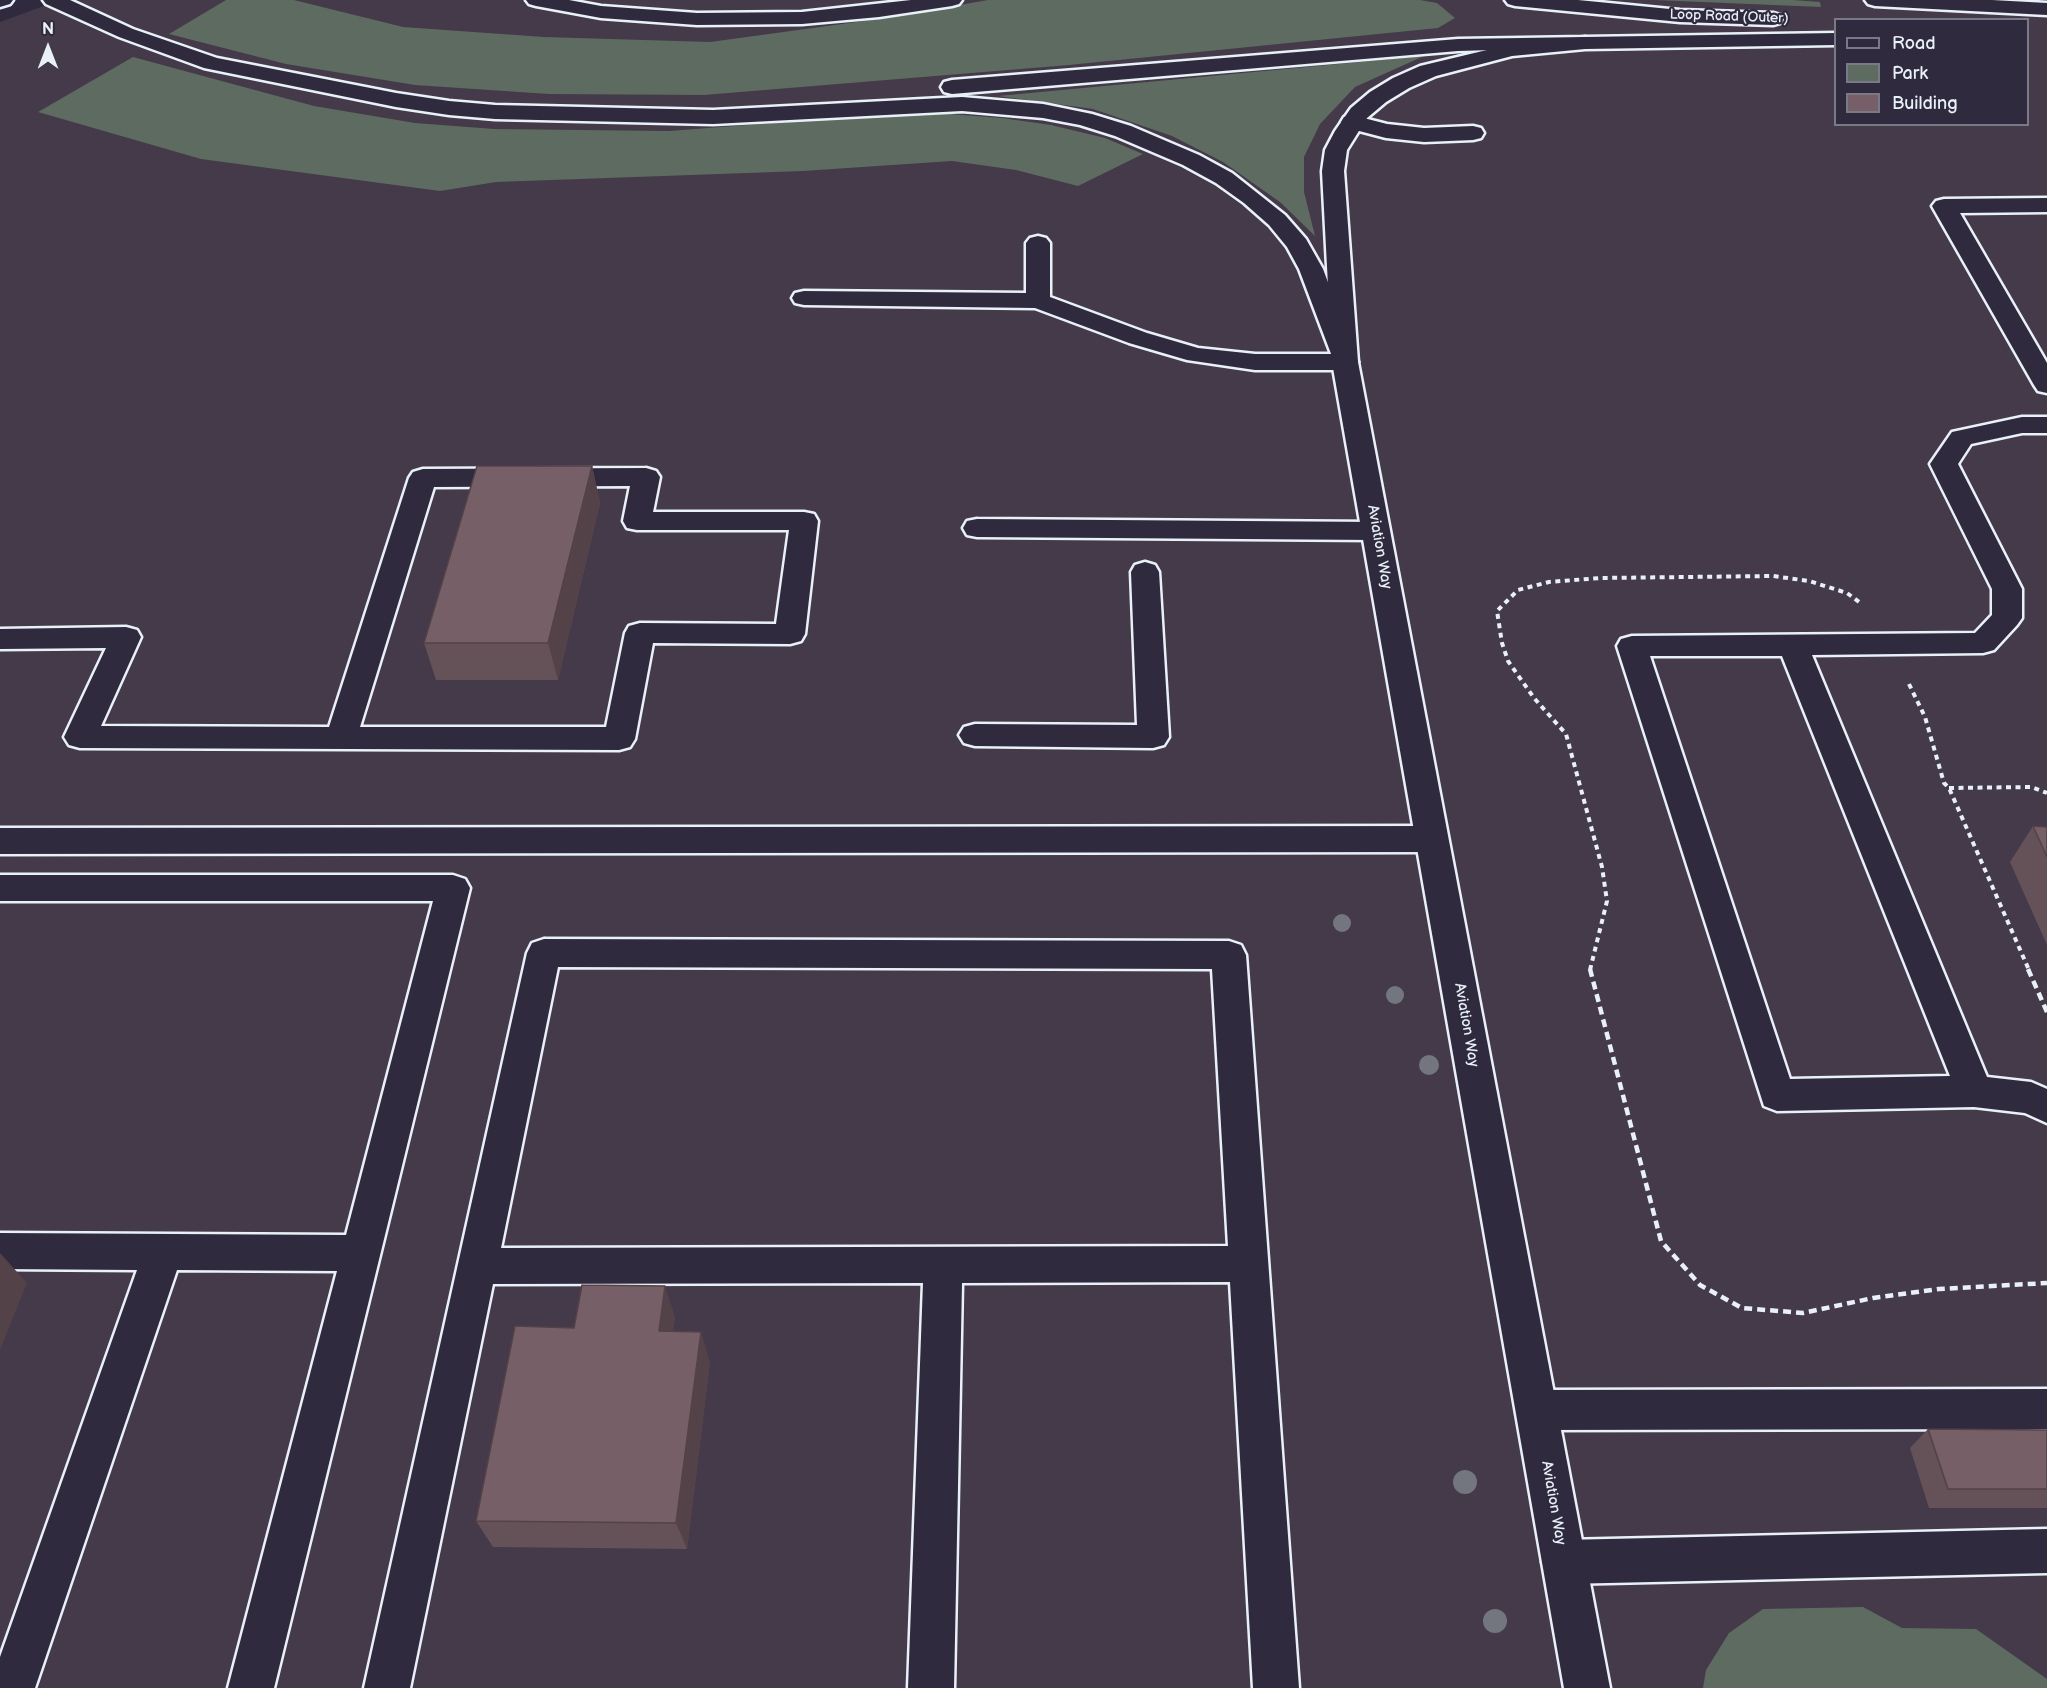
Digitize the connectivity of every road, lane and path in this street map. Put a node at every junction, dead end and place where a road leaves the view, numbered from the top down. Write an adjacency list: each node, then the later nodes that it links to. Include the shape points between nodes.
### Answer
1 (53, 0): 10 (main road, via 212,63 396,100 495,112)
2 (536, 0): 3 (main road, via 585,9 697,19 802,18)
3 (952, 0)
4 (1515, 0): 7 (main road, Loop Road (Outer), via 1680,16)
5 (1875, 0): 6 (main road)
6 (2047, 9)
7 (1834, 21)
8 (1834, 39): 9 (main road)
9 (1585, 43): 10 (main road, via 1458,45); 11 (main road, via 1512,50 1428,71 1378,97)
10 (616, 115): 17 (main road, via 753,116 962,104 1042,111 1123,131 1224,178 1277,220 1298,244 1311,269)
11 (1352, 122): 12 (main road, via 1424,135); 17 (main road, via 1336,150 1333,171)
12 (1473, 133)
13 (2047, 205): 18 (main road, via 1944,206)
14 (1038, 243): 16 (main road)
15 (804, 298): 16 (main road)
16 (1038, 301): 17 (main road, via 1196,355 1255,362)
17 (1345, 362): 21 (main road, Aviation Way)
18 (2047, 385)
19 (2047, 425): 24 (main road, via 2022,425 1962,438 1944,464 2007,589 2007,618 1983,643)
20 (978, 528): 21 (main road)
21 (1375, 531): 29 (main road, Aviation Way)
22 (1145, 572): 25 (main road, via 1153,736)
23 (0, 639): 26 (main road, via 126,637 80,736)
24 (1793, 645): 32 (main road); 32 (main road, via 1632,646 1777,1095)
25 (975, 735)
26 (341, 738): 26 (main road, via 423,478 646,477 638,521 804,521 790,634 640,633 619,739)
27 (1949, 788): 28 (path, via 2031,788)
28 (2047, 793)
29 (1432, 839): 30 (main road); 41 (main road, Aviation Way)
30 (0, 841)
31 (0, 888): 36 (main road, via 453,888)
32 (1974, 1090): 33 (main road, via 2031,1098)
33 (2047, 1107)
34 (0, 1251): 35 (main road)
35 (163, 1252): 36 (main road); 44 (main road)
36 (360, 1253): 45 (main road)
37 (1250, 1264): 38 (main road); 39 (main road, via 1229,955 544,953); 48 (main road)
38 (943, 1265): 39 (main road); 47 (main road)
39 (478, 1266): 46 (main road)
40 (2047, 1408): 41 (main road)
41 (1537, 1410): 43 (main road, Aviation Way)
42 (2047, 1551): 43 (main road)
43 (1564, 1562): 49 (main road, Aviation Way)
44 (12, 1688)
45 (251, 1688)
46 (387, 1688)
47 (931, 1688)
48 (1276, 1688)
49 (1587, 1688)

